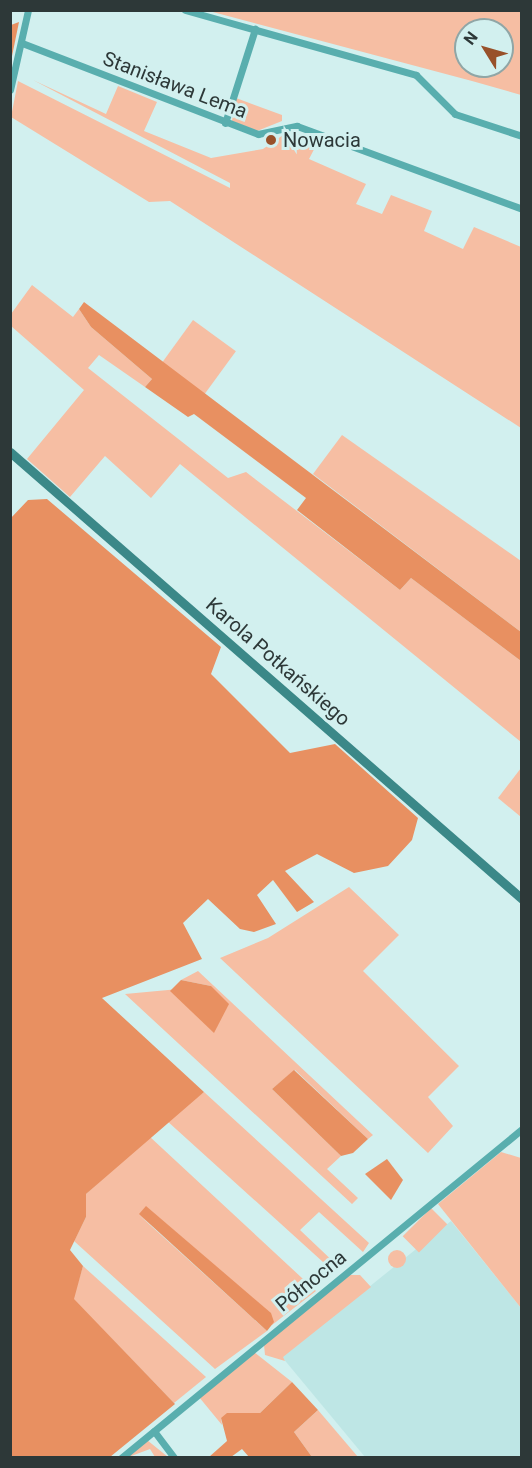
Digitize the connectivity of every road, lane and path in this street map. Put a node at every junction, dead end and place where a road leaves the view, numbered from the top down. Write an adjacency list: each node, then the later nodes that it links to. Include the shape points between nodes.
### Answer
1 (28, 10): 4 (street)
2 (185, 10): 3 (street)
3 (255, 29): 6 (street); 7 (street, via 416,75 454,114)
4 (22, 43): 5 (street); 6 (street, Stanisława Lema)
5 (10, 90)
6 (225, 123): 8 (street, Stanisława Lema, via 258,134 297,126)
7 (522, 136)
8 (522, 209)
9 (10, 452): 10 (street, Karola Potkańskiego)
10 (522, 899)
11 (522, 1129): 12 (street, Północna)
12 (153, 1431): 13 (street, Północna); 14 (street)
13 (121, 1458)
14 (174, 1458)

